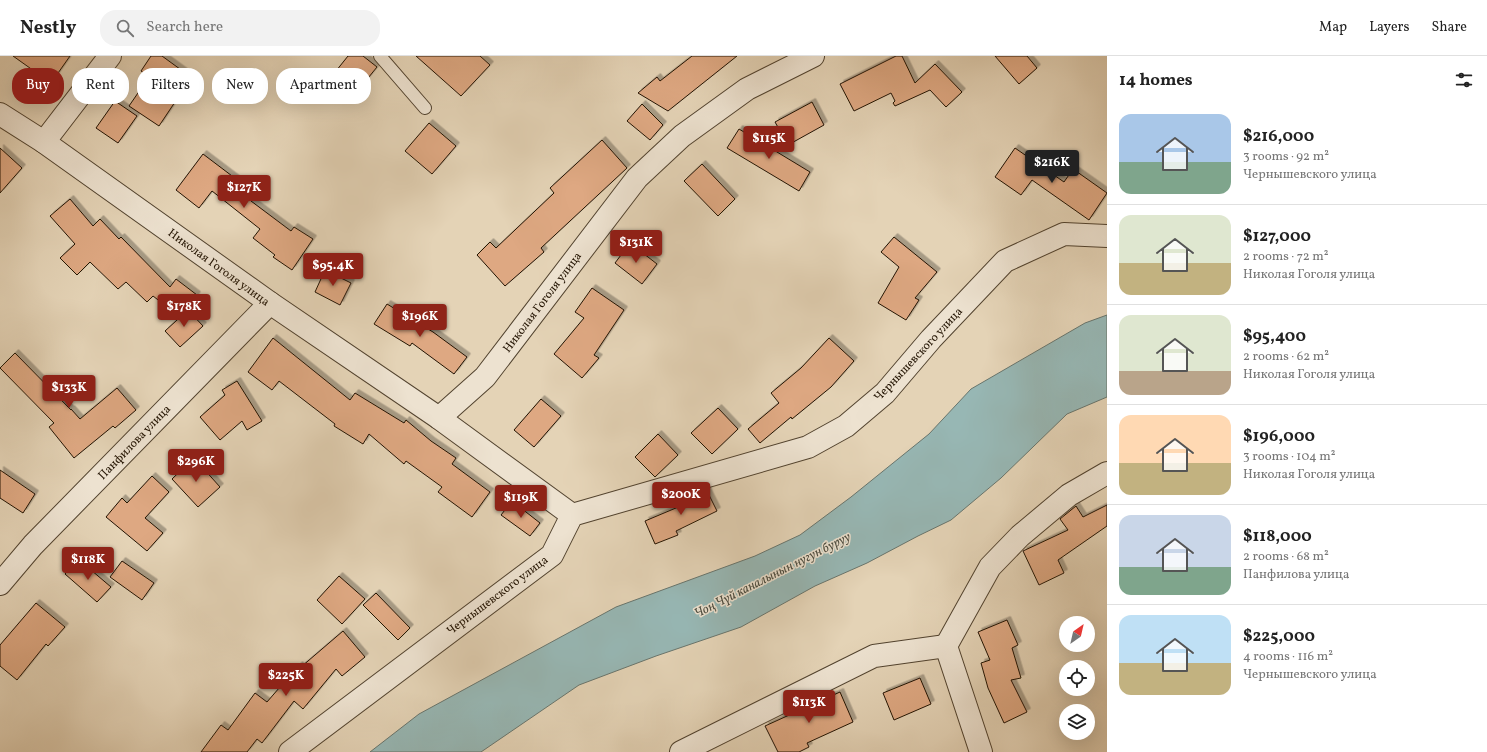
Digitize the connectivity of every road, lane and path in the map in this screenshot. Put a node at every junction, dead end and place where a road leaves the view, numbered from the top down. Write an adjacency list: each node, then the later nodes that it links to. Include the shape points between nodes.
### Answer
1 (110, 56): 6 (street)
2 (380, 56): 4 (lane)
3 (813, 56): 9 (street, Николая Гоголя улица, via 747,89 682,136 637,178 485,377)
4 (425, 108)
5 (0, 114): 6 (street, Николая Гоголя улица)
6 (44, 142): 8 (street, Николая Гоголя улица)
7 (1107, 236): 11 (street, Чернышевского улица, via 1064,234 1005,261 931,338 885,393 846,426 808,447)
8 (270, 303): 9 (street, Николая Гоголя улица); 12 (street, Панфилова улица, via 33,545)
9 (439, 418): 11 (street, Николая Гоголя улица)
10 (1107, 473): 13 (street, via 1069,495 1020,536 990,567)
11 (572, 515): 14 (street, Чернышевского улица, via 552,555)
12 (0, 584)
13 (946, 646): 15 (street, via 874,656); 16 (street)
14 (290, 752)
15 (681, 752)
16 (981, 752)

